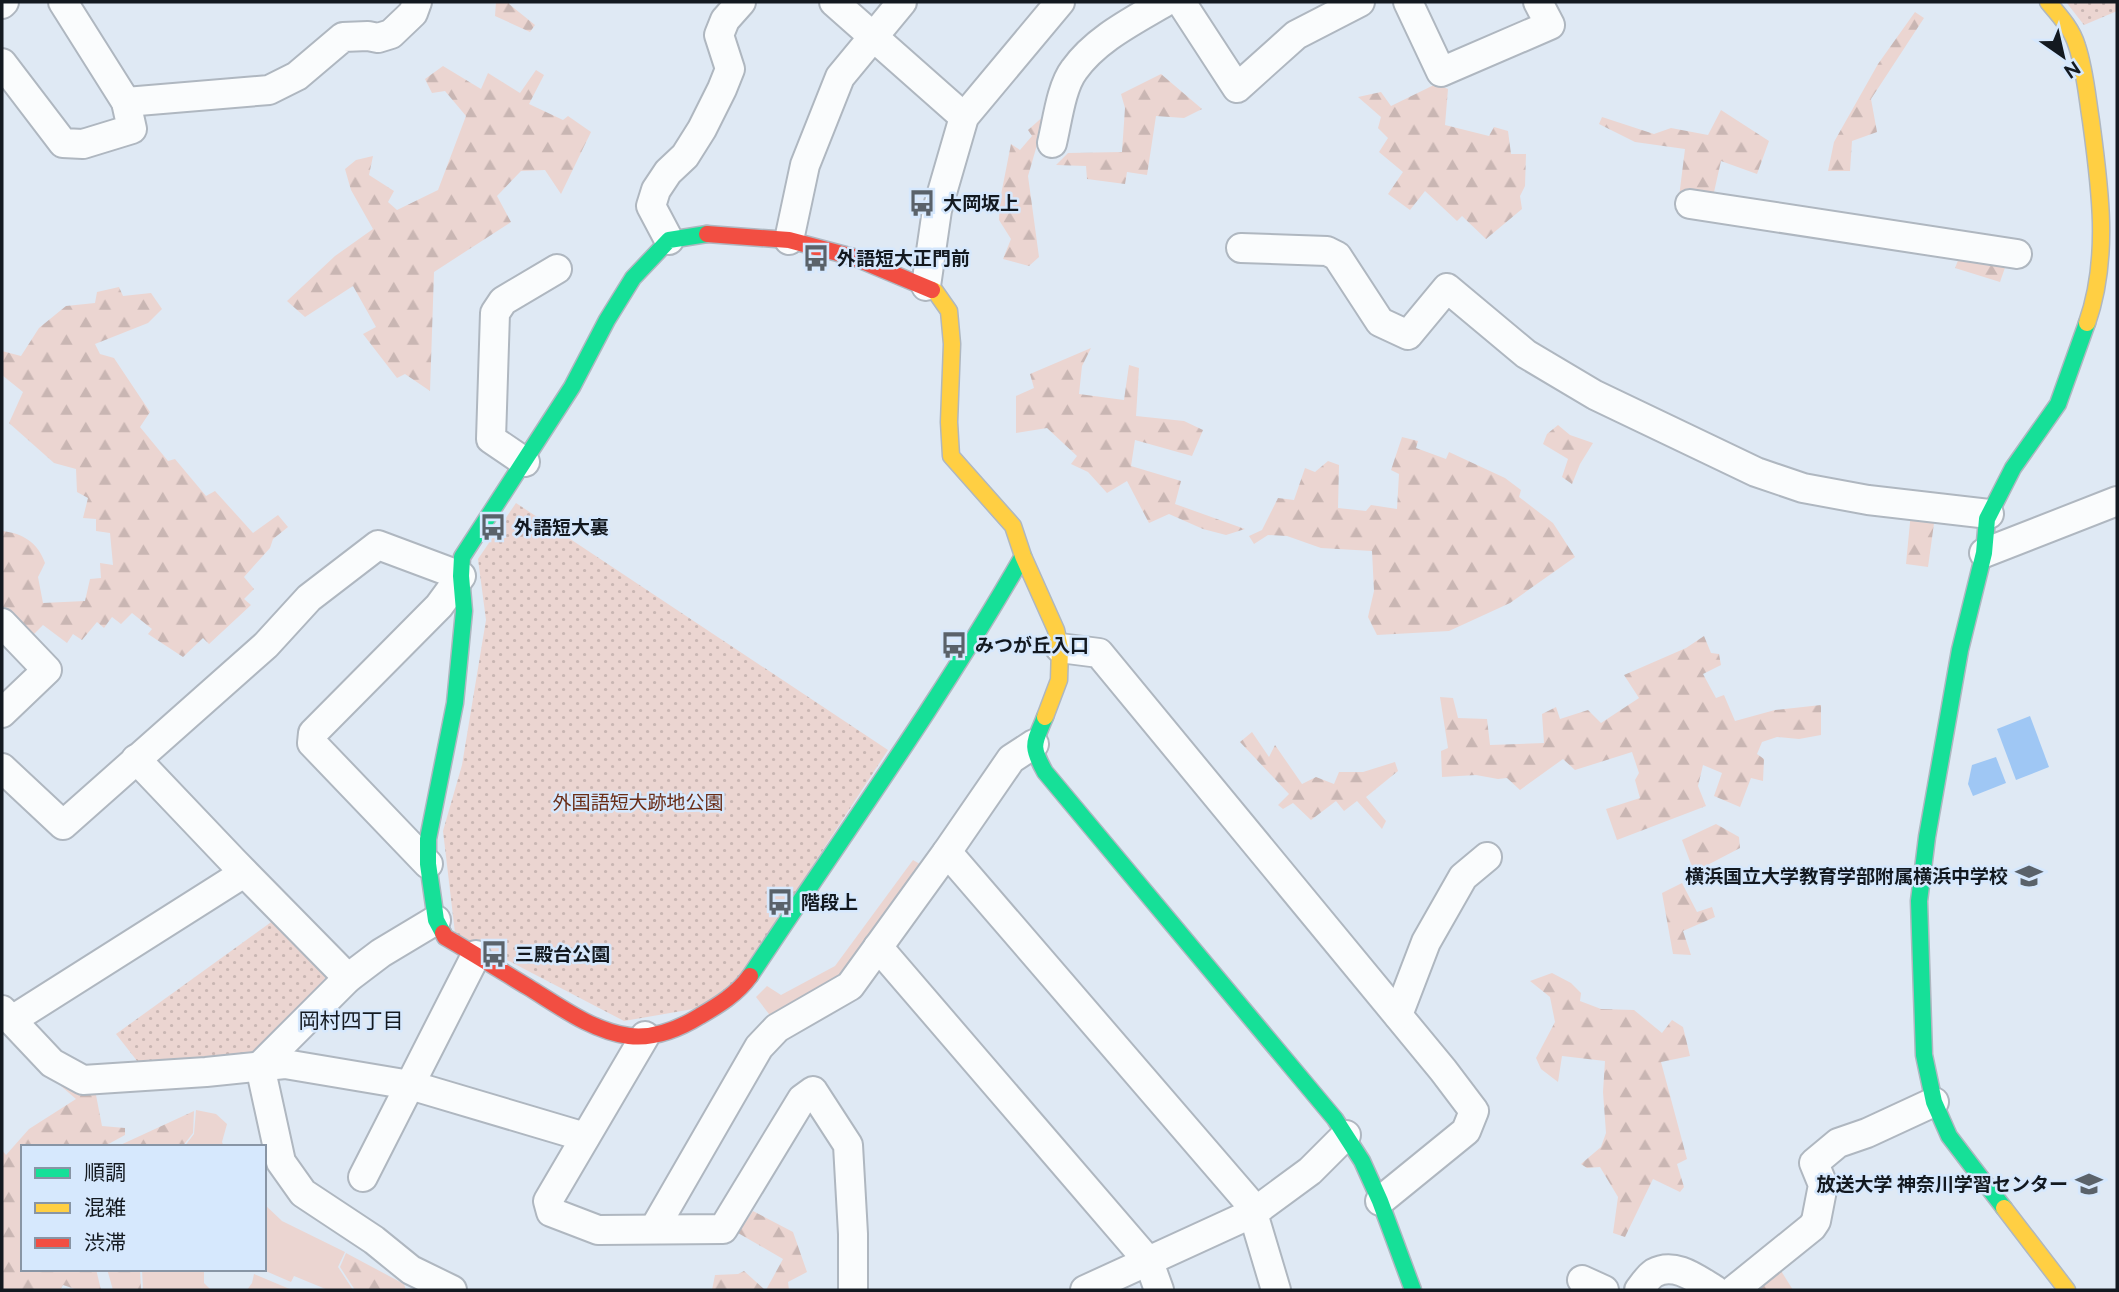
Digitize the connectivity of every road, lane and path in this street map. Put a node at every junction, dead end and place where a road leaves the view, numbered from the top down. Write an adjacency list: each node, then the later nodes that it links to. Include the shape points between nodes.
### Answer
1 (63, 2): 15 (street)
2 (417, 2): 15 (street, via 413,13 391,34 343,37 297,76 269,90)
3 (741, 2): 19 (street, via 719,34 730,69 722,89 685,156 656,190 651,206)
4 (834, 2): 13 (street)
5 (902, 2): 13 (street)
6 (1060, 2): 16 (street)
7 (1165, 2): 17 (street, via 1104,40 1073,71)
8 (1181, 2): 9 (street, via 1237,88 1296,35)
9 (1360, 2)
10 (1408, 2): 11 (street, via 1441,72 1550,25)
11 (1538, 2)
12 (2048, 2): 25 (street, via 2077,45 2085,80 2098,173)
13 (873, 36): 16 (street); 20 (street, via 840,77 806,165)
14 (2, 64): 15 (street, via 63,143 83,144 132,129)
15 (126, 102)
16 (964, 117): 24 (street, via 937,210)
17 (1052, 144)
18 (1690, 204): 22 (street)
19 (669, 240): 20 (street, via 709,234); 26 (street, via 633,278)
20 (789, 240): 24 (street, via 853,257)
21 (1241, 248): 28 (street, via 1327,251 1337,256 1380,322 1408,335 1447,288 1525,354 1595,396 1756,472 1803,488 1868,500)
22 (2017, 254)
23 (557, 269): 26 (street, via 503,300 495,313 491,439)
24 (926, 286): 30 (street, via 949,311 951,456 1013,526)
25 (2105, 306): 28 (street, via 2058,404 2013,468)
26 (525, 462): 31 (street, via 462,557)
27 (2117, 501): 29 (street)
28 (1989, 514): 29 (street)
29 (1984, 553): 51 (street, via 1960,650 1919,901 1924,1055)
30 (1023, 556): 33 (street); 48 (street, via 947,680 741,989 704,1015)
31 (460, 576): 36 (street, via 378,545 309,598 266,645); 40 (street, via 464,611 455,703 428,839); 40 (street, via 439,606 313,733 312,743)
32 (2, 623): 34 (street, via 47,670)
33 (1060, 648): 35 (street, via 1059,680); 47 (street, via 1099,653)
34 (2, 713)
35 (1034, 744): 38 (street, via 1011,759); 52 (street, via 1045,772)
36 (136, 759): 37 (street, via 63,825); 41 (street)
37 (2, 768)
38 (947, 852): 43 (street); 56 (street, via 1247,1200)
39 (1487, 857): 47 (street, via 1463,877 1426,942)
40 (428, 864): 42 (street)
41 (244, 873): 45 (street); 46 (street)
42 (436, 920): 44 (street, via 445,937); 45 (street)
43 (878, 947): 57 (street, via 850,986 771,1032 759,1047); 58 (street)
44 (476, 955): 48 (street, via 569,1012 611,1032); 50 (street)
45 (348, 978): 49 (street)
46 (7, 1015): 49 (street, via 52,1063 83,1080)
47 (1398, 1015): 55 (street, via 1474,1111 1466,1130)
48 (645, 1036): 53 (street)
49 (260, 1066): 50 (street, via 285,1064); 60 (street, via 281,1162 303,1193 411,1270)
50 (410, 1085): 53 (street); 54 (street)
51 (1934, 1102): 67 (street, via 1838,1143 1814,1163 1823,1185 1816,1221); 68 (street, via 1957,1147)
52 (1346, 1135): 55 (street); 56 (street, via 1310,1171)
53 (585, 1137): 57 (street, via 548,1201 551,1212 598,1230)
54 (363, 1177)
55 (1380, 1201): 64 (street)
56 (1253, 1213): 58 (street); 63 (street)
57 (654, 1229): 61 (street, via 723,1229 802,1099 813,1091 848,1144)
58 (1149, 1262): 59 (street); 62 (street)
59 (1096, 1288)
60 (452, 1290)
61 (853, 1290)
62 (1159, 1290)
63 (1276, 1290)
64 (1413, 1290)
65 (1639, 1290): 66 (street, via 1651,1274 1676,1270)
66 (1715, 1290)
67 (1734, 1290)
68 (2067, 1290)

